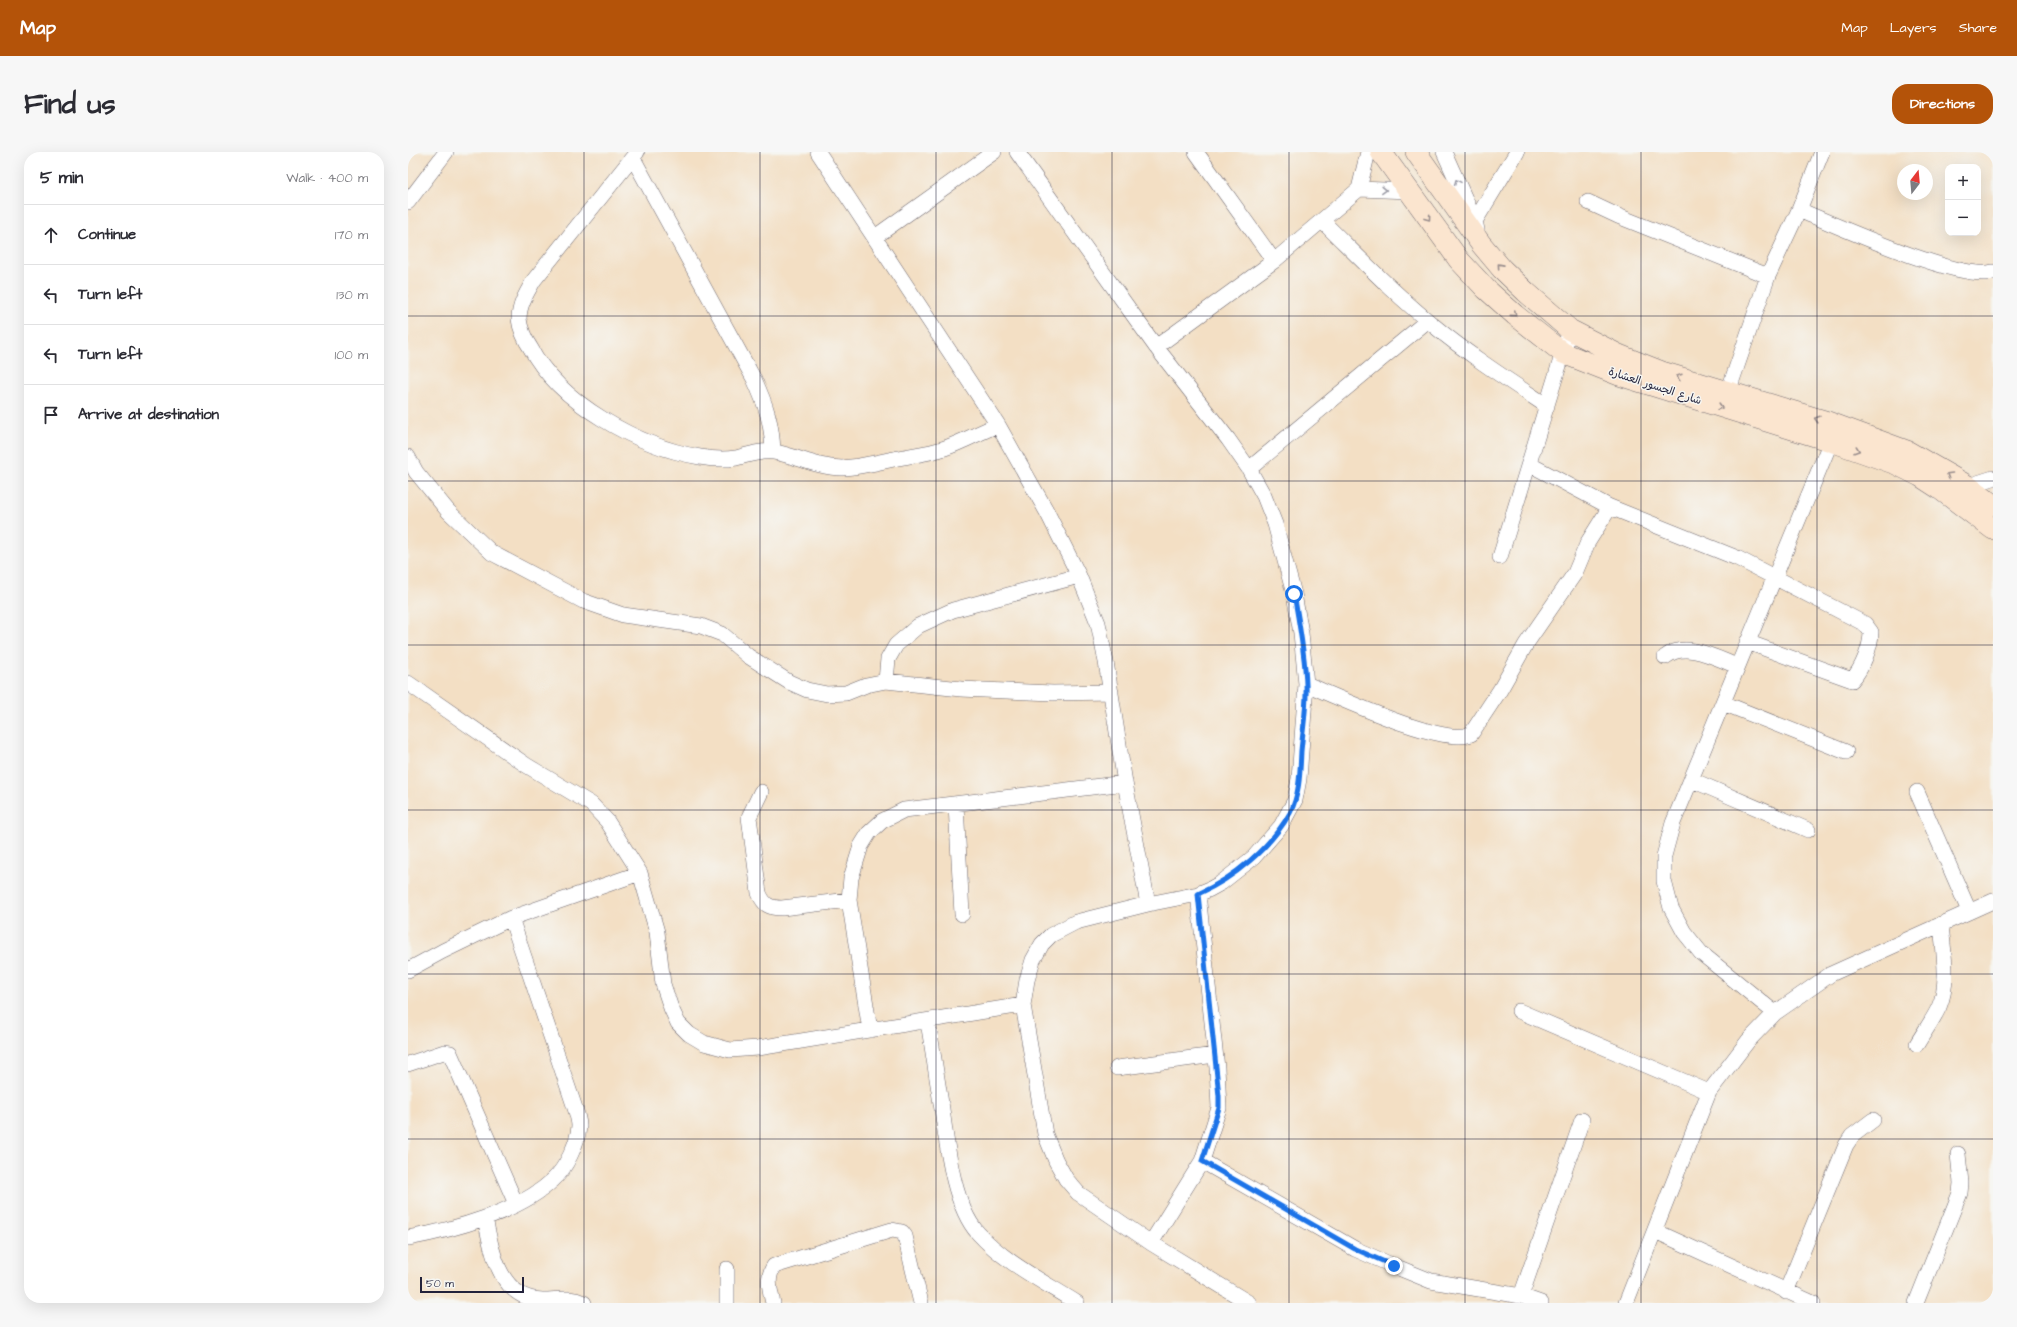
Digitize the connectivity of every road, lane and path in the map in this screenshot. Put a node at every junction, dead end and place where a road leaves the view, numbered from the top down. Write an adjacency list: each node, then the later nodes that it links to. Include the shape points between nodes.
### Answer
1 (446, 152): 15 (street)
2 (818, 152): 20 (street)
3 (994, 152): 20 (street)
4 (1017, 152): 27 (street)
5 (1196, 152): 22 (street)
6 (1368, 152): 13 (street)
7 (1381, 152): 14 (main road, شارع الجسور العشارة)
8 (1416, 152): 21 (main road, شارع الجسور العشارة)
9 (1444, 152): 19 (street, one-way to 9)
10 (1517, 152): 19 (street)
11 (1822, 152): 17 (street)
12 (635, 155): 33 (street, via 754,379 767,408); 33 (street, via 534,280 523,299 519,320 526,340 537,362 553,380 586,408 613,425 647,441 682,453 715,459)
13 (1359, 189): 14 (street, one-way to 14); 18 (street)
14 (1409, 191): 28 (main road, شارع الجسور العشارة, one-way to 28, via 1460,260 1486,289)
15 (408, 202)
16 (1588, 202): 24 (street)
17 (1799, 210): 23 (street, via 1905,254 1974,274); 24 (street)
18 (1322, 221): 22 (street); 25 (street)
19 (1475, 221): 21 (street)
20 (874, 237): 31 (street)
21 (1481, 244): 26 (main road, شارع الجسور العشارة, one-way to 21, via 1502,269)
22 (1274, 261): 27 (street)
23 (1993, 272)
24 (1768, 276): 29 (street)
25 (1427, 321): 30 (street, via 1477,360); 36 (street)
26 (1570, 330): 28 (street); 29 (main road, شارع الجسور العشارة, one-way to 26, via 1662,372 1619,355)
27 (1156, 347): 36 (street)
28 (1564, 353): 30 (street); 32 (main road, شارع الجسور العشارة, one-way to 32, via 1634,380)
29 (1728, 392): 38 (main road, شارع الجسور العشارة, one-way to 29, via 1913,454 1881,441)
30 (1547, 406): 35 (street)
31 (998, 425): 33 (street, via 945,448 841,468); 43 (street)
32 (1831, 441): 41 (main road, شارع الجسور العشارة, one-way to 41, via 1896,464 1920,476); 44 (street)
33 (773, 452)
34 (408, 457): 48 (street, via 416,472 448,511 492,553 583,602 623,615 701,626 722,634 748,656 788,682 807,690 827,694 846,693)
35 (1529, 464): 40 (street); 42 (street)
36 (1249, 468): 50 (street, via 1264,496 1283,549 1301,633)
37 (1993, 478): 38 (street)
38 (1968, 486): 39 (main road, شارع الجسور العشارة)
39 (1993, 505)
40 (1610, 507): 44 (street, via 1737,558); 50 (street, via 1588,542 1575,573 1526,644 1471,734 1454,737 1414,728)
41 (1993, 529)
42 (1500, 557)
43 (1079, 576): 48 (street, via 953,610 918,626 896,645 888,659); 51 (street, via 1098,623)
44 (1775, 578): 45 (street); 45 (street, via 1865,624 1870,630 1871,637 1865,656 1854,678 1850,680)
45 (1747, 642): 47 (street)
46 (1665, 658): 47 (street, via 1672,652 1685,649)
47 (1737, 666): 52 (street)
48 (886, 680): 51 (street, via 962,689 1052,694)
49 (408, 683): 60 (street, via 526,765 591,804 607,821)
50 (1306, 684): 61 (street, via 1299,779 1290,812 1254,857 1221,883)
51 (1111, 692): 55 (street)
52 (1722, 703): 53 (street); 54 (street)
53 (1846, 752)
54 (1692, 780): 59 (street); 72 (street, via 1673,823 1664,856 1664,881 1672,908 1684,932 1701,953)
55 (1125, 783): 58 (street); 64 (street)
56 (761, 792): 62 (street, via 749,817 759,893 763,903 772,908 782,908)
57 (1917, 792): 65 (street)
58 (956, 805): 62 (street, via 904,810 882,821 869,833 861,846 851,878); 66 (street)
59 (1808, 830)
60 (640, 873): 67 (street); 74 (street, via 657,932 663,984 678,1023 689,1034 704,1043 730,1050)
61 (1198, 894): 64 (street); 76 (street)
62 (849, 900): 74 (street)
63 (1993, 901): 65 (street)
64 (1148, 904): 70 (street, via 1076,922 1051,935 1042,944 1033,960 1026,980)
65 (1969, 911): 68 (street)
66 (962, 914)
67 (511, 918): 69 (street); 84 (street, via 579,1126 575,1143 561,1171 553,1180)
68 (1941, 924): 72 (street, via 1831,974); 75 (street, via 1945,980 1943,993 1939,1006)
69 (408, 970)
70 (1022, 1005): 73 (street); 88 (street, via 1045,1134 1056,1161 1078,1193)
71 (1519, 1011): 79 (street)
72 (1775, 1013): 79 (street, via 1748,1041)
73 (928, 1022): 74 (street); 96 (street, via 948,1150 957,1191 969,1218 977,1232 1008,1259)
74 (870, 1030)
75 (1917, 1044)
76 (1216, 1055): 78 (street); 83 (street, via 1219,1108)
77 (408, 1064): 84 (street, via 444,1052 450,1053)
78 (1117, 1068)
79 (1709, 1092): 86 (street)
80 (1582, 1120): 91 (street)
81 (1872, 1120): 90 (street, via 1852,1136 1846,1145)
82 (1958, 1154): 101 (street, via 1960,1193)
83 (1202, 1161): 88 (street); 91 (street, via 1355,1249 1394,1266 1431,1281)
84 (516, 1204): 85 (street)
85 (485, 1218): 87 (street); 92 (street, via 500,1272 515,1291 532,1300 575,1298)
86 (1655, 1231): 90 (street); 99 (street)
87 (408, 1238)
88 (1151, 1243): 97 (street)
89 (727, 1269): 93 (street)
90 (1786, 1292): 100 (street)
91 (1521, 1296): 98 (street)
92 (584, 1303)
93 (727, 1303)
94 (773, 1303): 95 (street, via 769,1282 770,1272 774,1266 892,1230 902,1232 905,1236)
95 (921, 1303)
96 (1077, 1303)
97 (1249, 1303)
98 (1541, 1303)
99 (1626, 1303)
100 (1813, 1303)
101 (1916, 1303)

